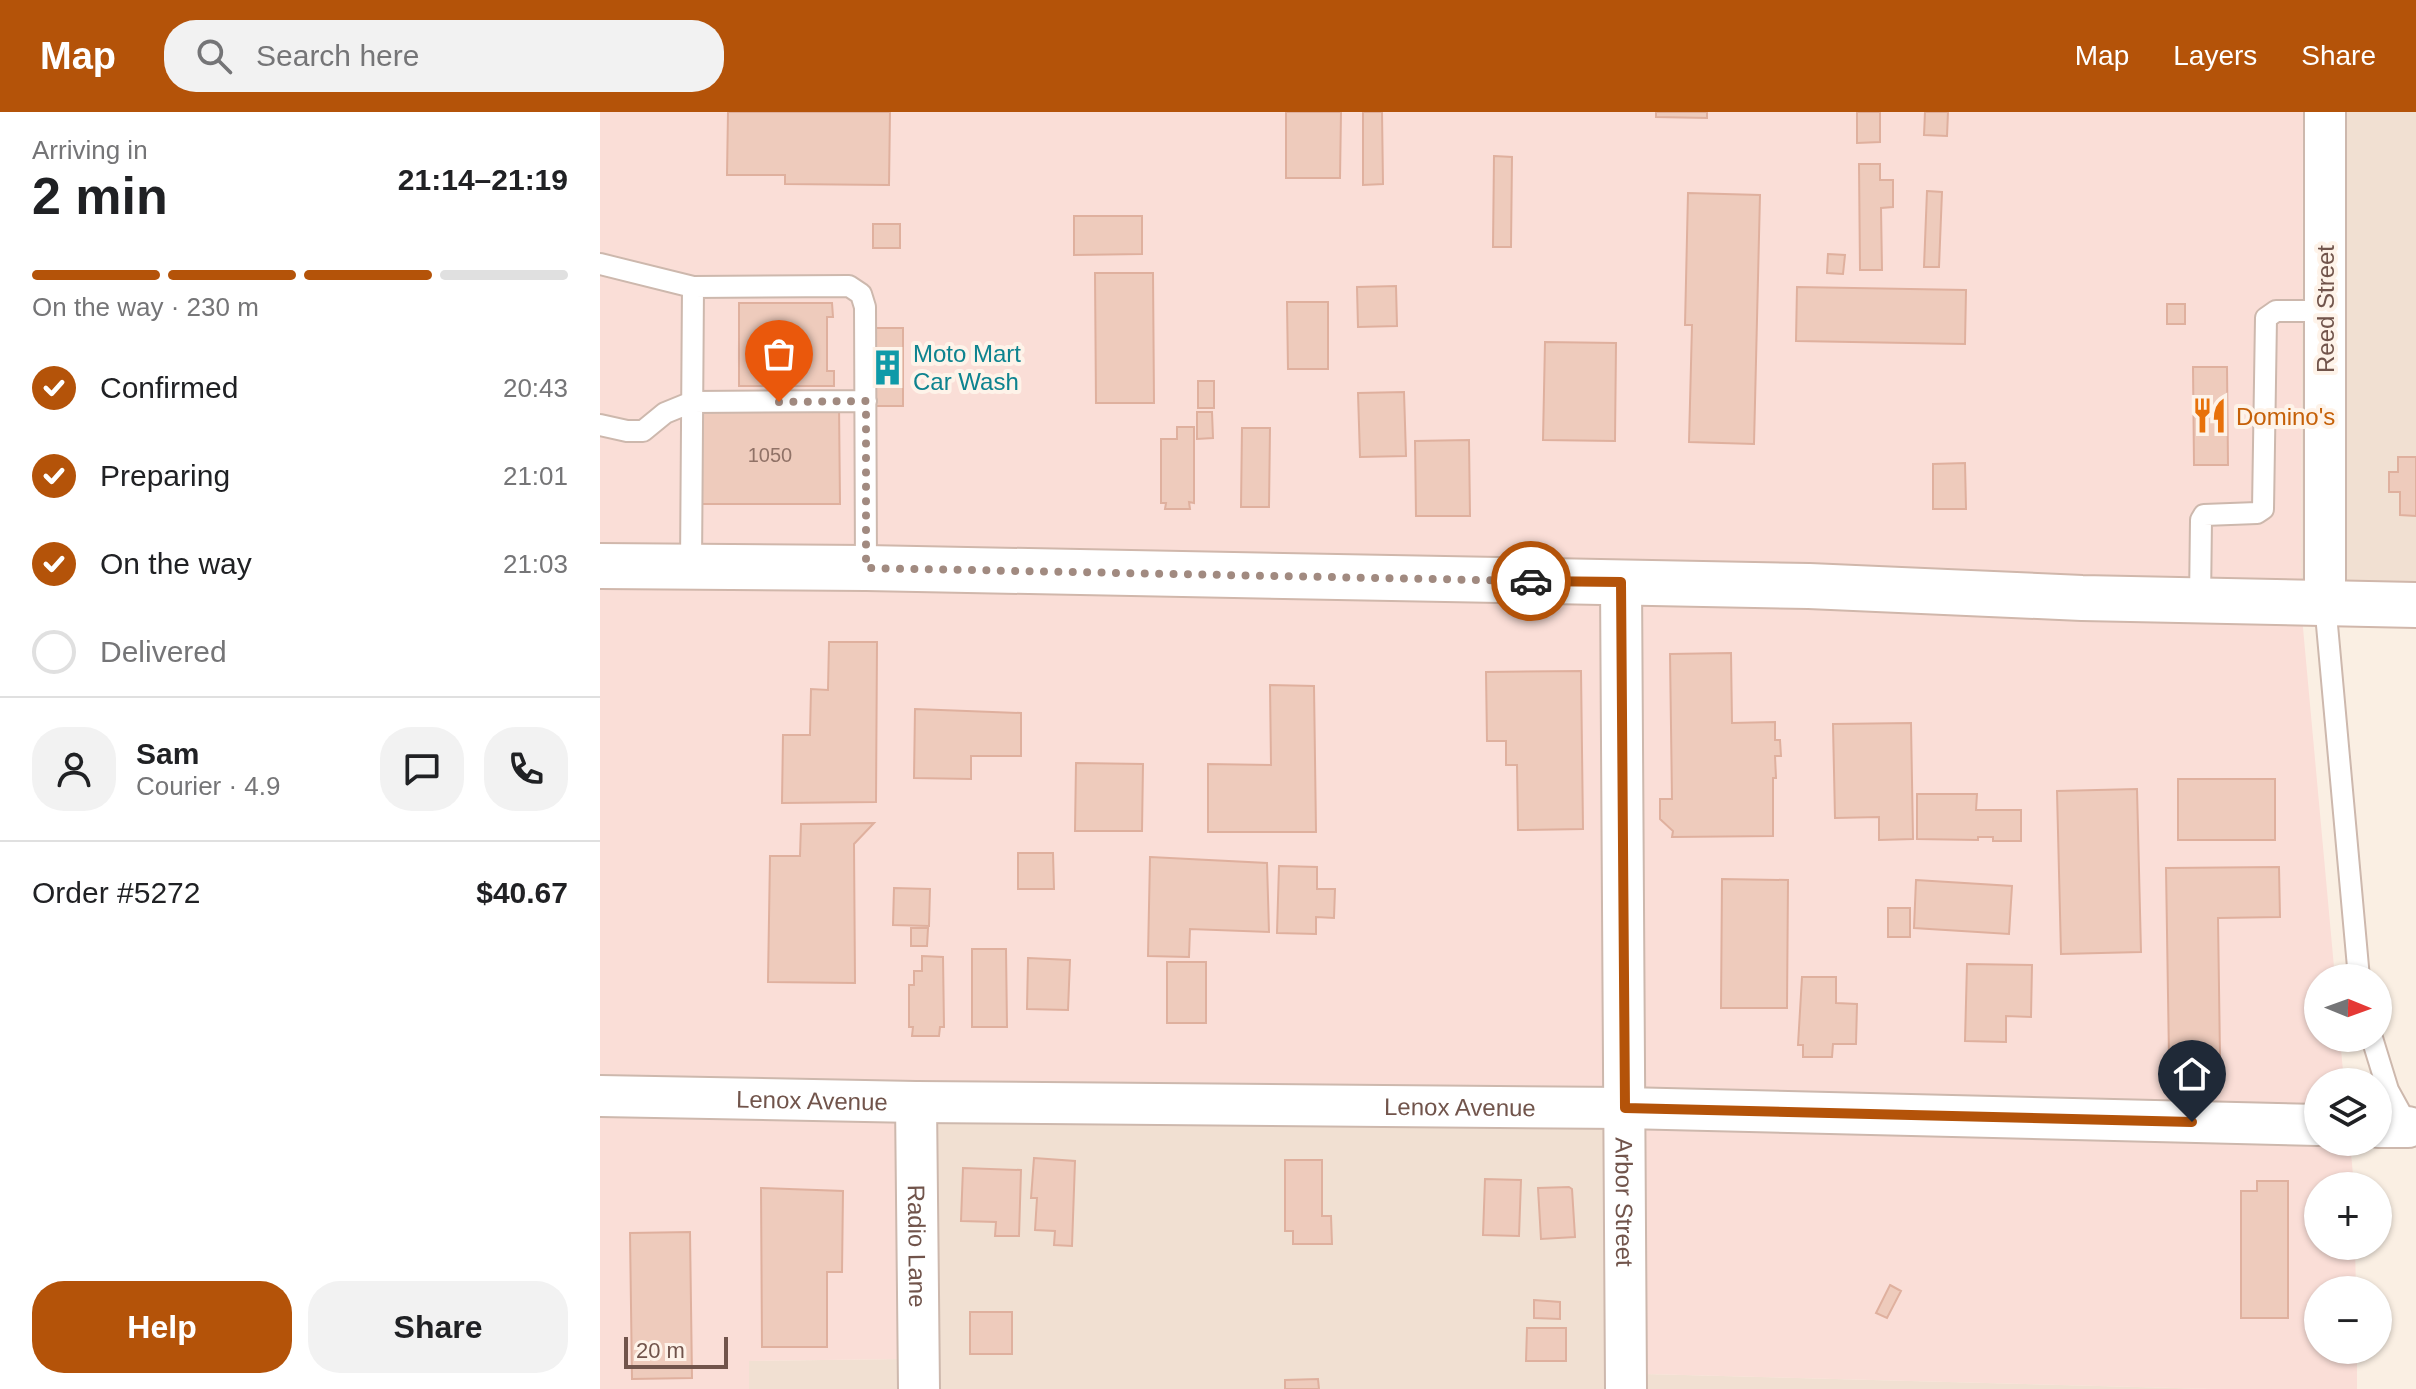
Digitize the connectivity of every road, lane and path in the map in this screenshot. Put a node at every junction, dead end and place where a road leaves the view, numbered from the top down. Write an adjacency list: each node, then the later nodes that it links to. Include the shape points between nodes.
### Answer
1 (2325, 112): 4 (street, Reed Street)
2 (600, 264): 3 (lane)
3 (693, 287): 5 (lane, via 849,286 861,294 865,307); 6 (lane)
4 (2325, 311): 12 (lane, via 2276,311 2266,318 2263,509 2204,515); 13 (street, Reed Street)
5 (866, 401): 6 (lane); 10 (lane)
6 (692, 402): 7 (lane, via 665,413 643,431); 9 (lane)
7 (600, 425)
8 (600, 566): 9 (main road)
9 (691, 566): 10 (main road)
10 (866, 568): 11 (main road)
11 (1621, 582): 12 (main road); 19 (street, Arbor Street)
12 (2200, 601): 13 (main road)
13 (2325, 603): 14 (main road); 15 (lane)
14 (2416, 605)
15 (2358, 964)
16 (2376, 1052): 21 (lane)
17 (600, 1096): 18 (street, Lenox Avenue)
18 (916, 1102): 19 (street, Lenox Avenue); 22 (street, Radio Lane)
19 (1625, 1108): 20 (street, Lenox Avenue); 23 (street, Arbor Street)
20 (2304, 1125)
21 (2401, 1131)
22 (919, 1389)
23 (1626, 1389)

